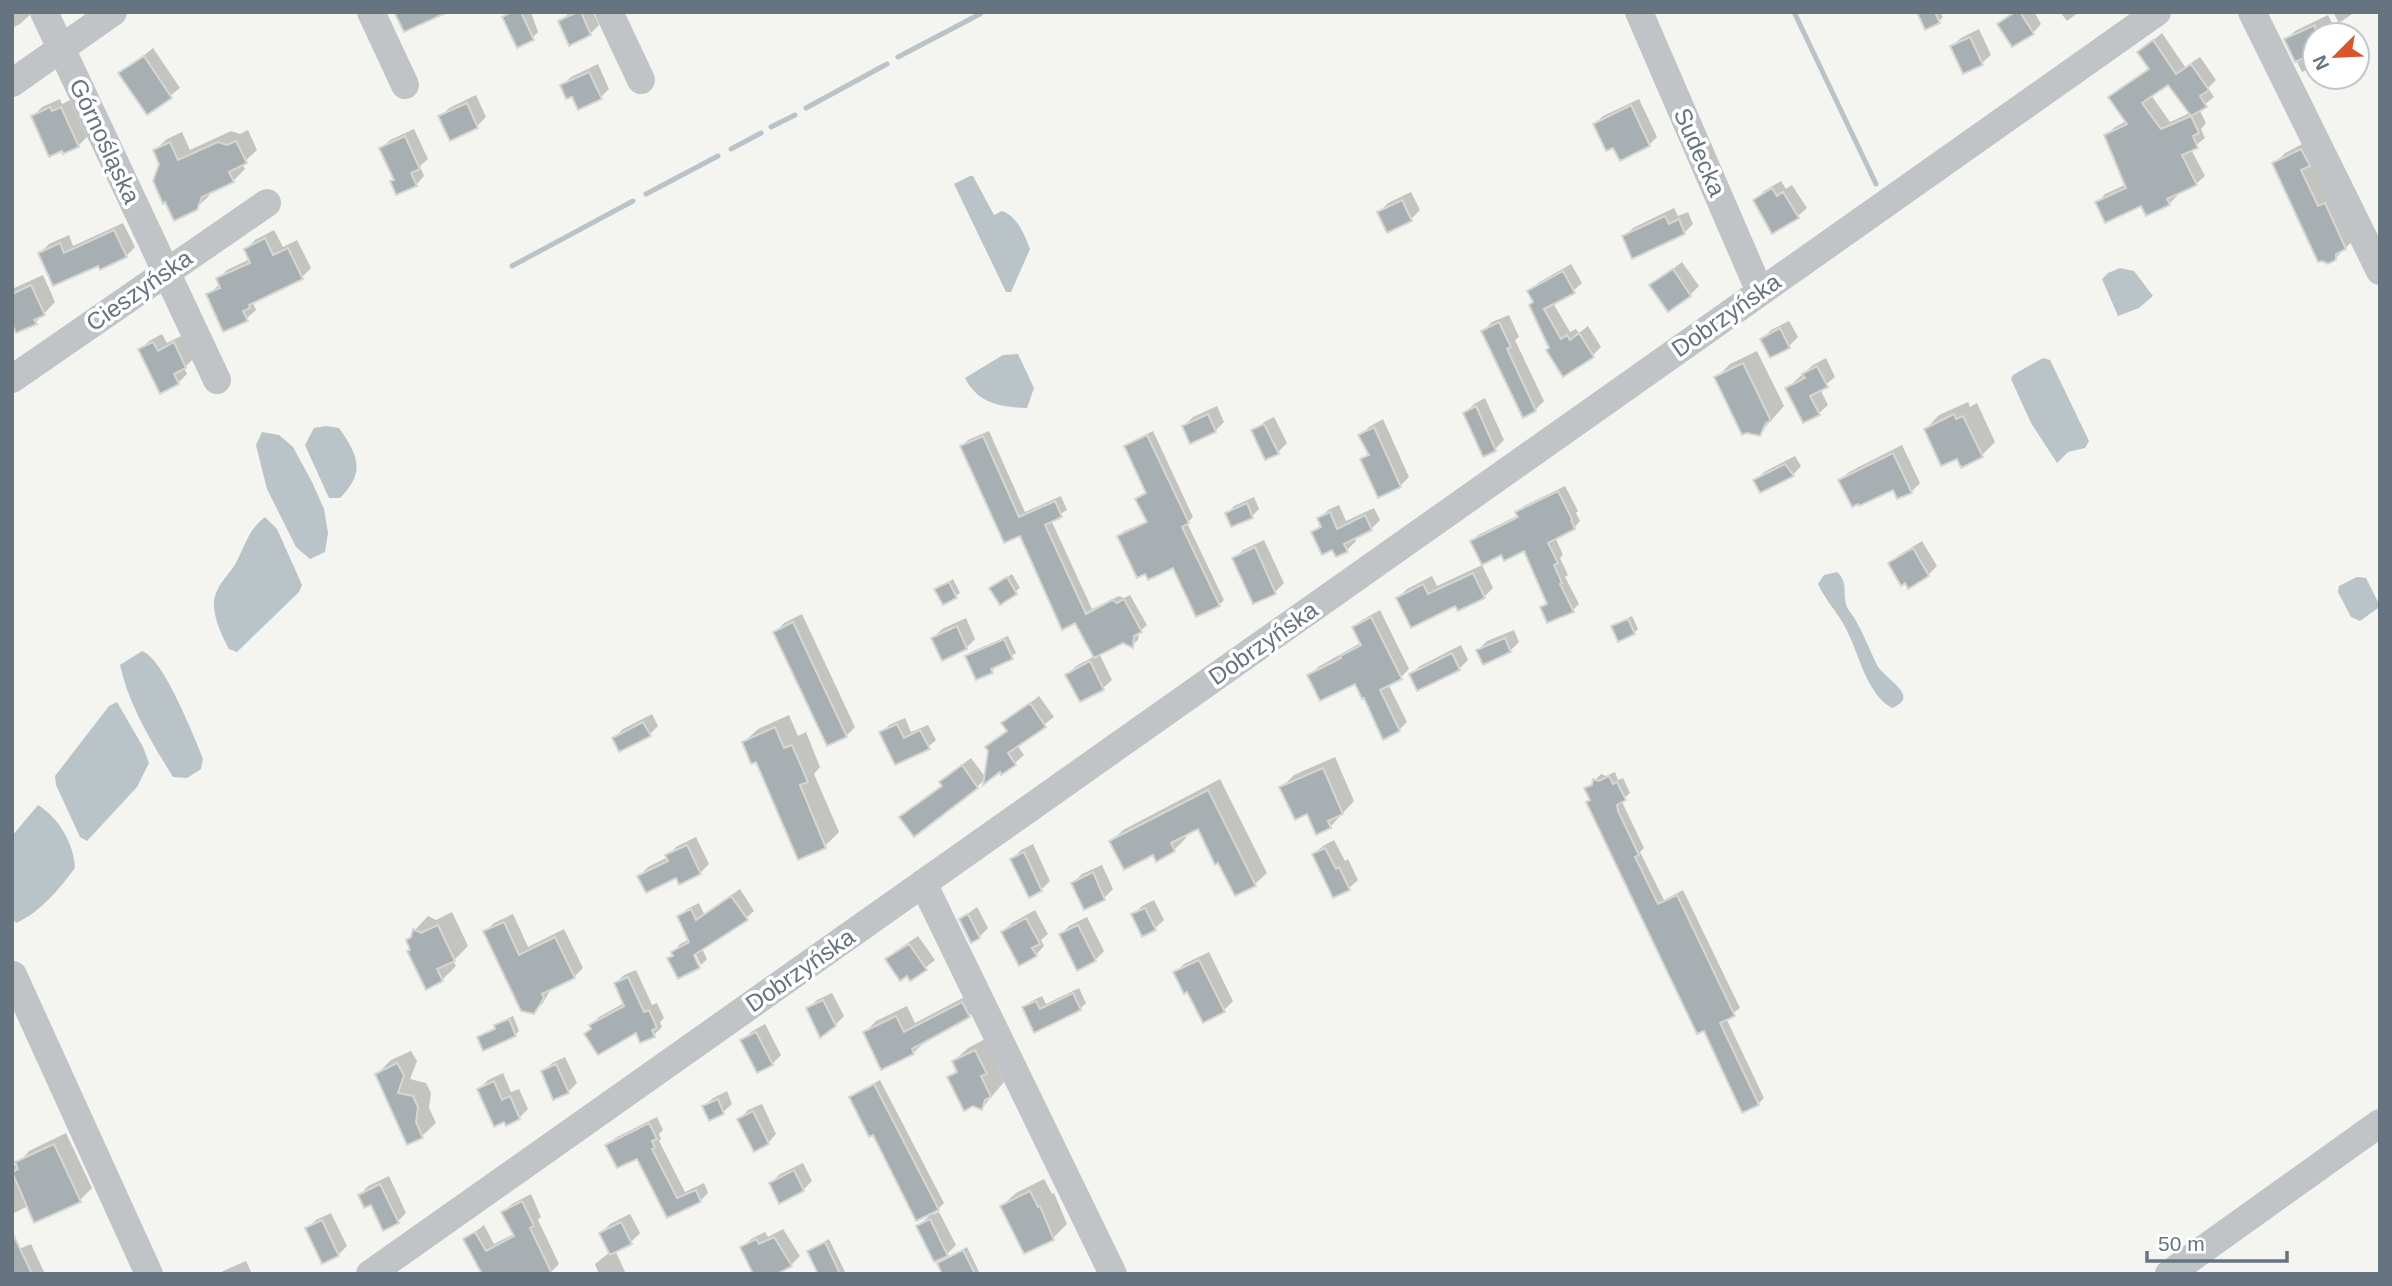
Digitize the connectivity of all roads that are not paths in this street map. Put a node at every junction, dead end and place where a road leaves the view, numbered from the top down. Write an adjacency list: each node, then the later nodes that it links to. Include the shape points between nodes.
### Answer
1 (44, 12): 8 (street, Górnośląska)
2 (113, 12): 8 (street)
3 (371, 12): 11 (street)
4 (609, 12): 9 (street)
5 (1639, 12): 15 (street, Sudecka)
6 (2252, 12): 14 (street)
7 (2141, 17): 15 (street, Dobrzyńska)
8 (62, 48): 10 (street); 13 (street, Górnośląska)
9 (641, 80)
10 (12, 83)
11 (405, 85)
12 (267, 203): 13 (street, Cieszyńska)
13 (166, 271): 16 (street, Cieszyńska); 17 (street, Górnośląska)
14 (2380, 271)
15 (1760, 292): 18 (street, Dobrzyńska)
16 (12, 379)
17 (217, 380)
18 (923, 883): 22 (street, Dobrzyńska); 23 (street)
19 (13, 975): 21 (street)
20 (2380, 1123): 24 (street)
21 (149, 1274)
22 (370, 1274)
23 (1113, 1274)
24 (2169, 1274)

